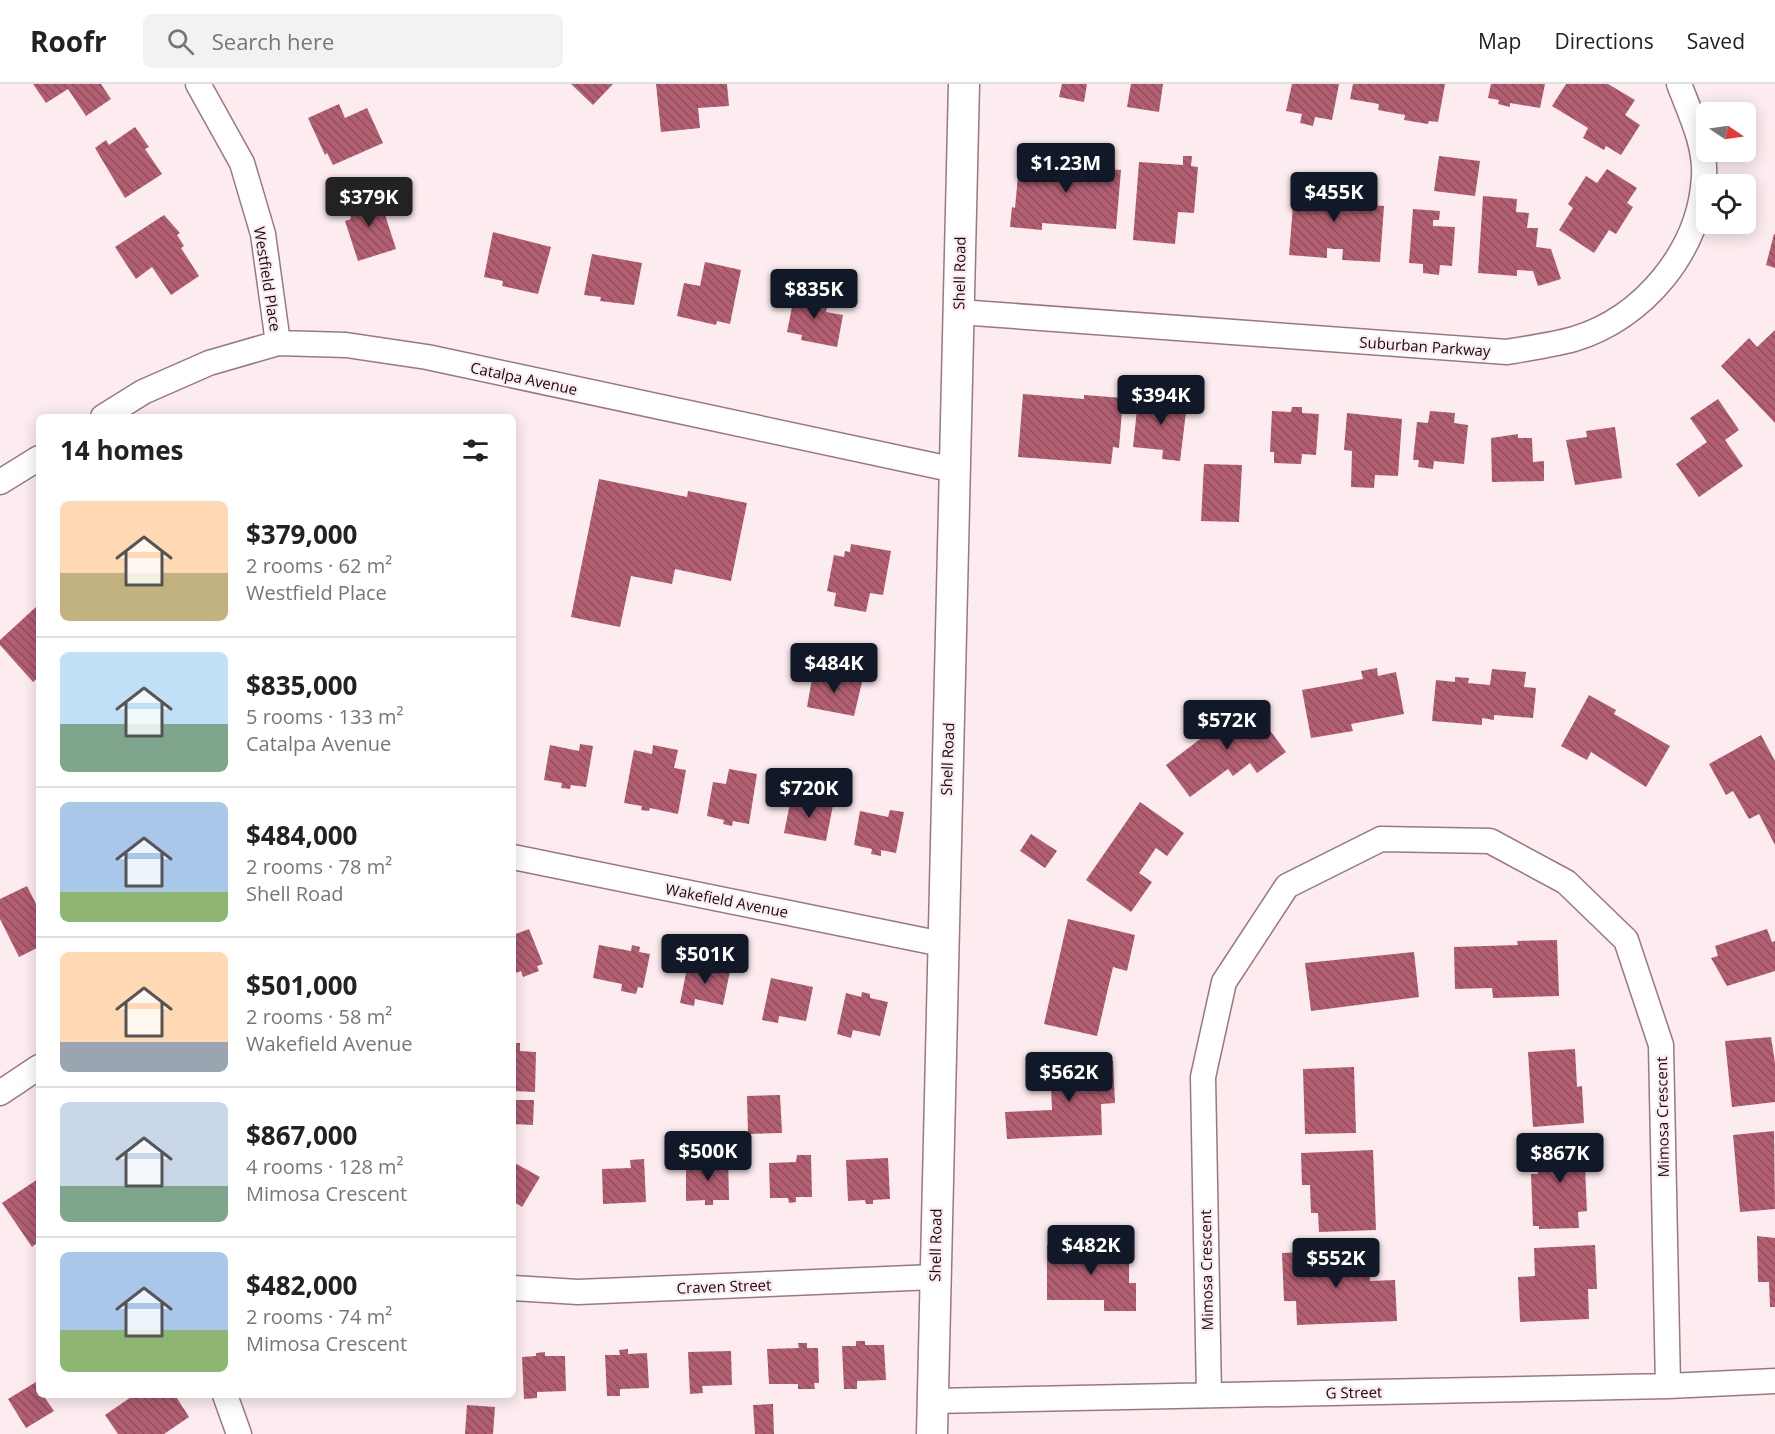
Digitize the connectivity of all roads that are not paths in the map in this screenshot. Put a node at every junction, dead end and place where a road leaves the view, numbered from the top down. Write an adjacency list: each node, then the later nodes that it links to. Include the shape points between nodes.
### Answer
1 (198, 84): 5 (street, Westfield Place, via 242,163 263,234)
2 (964, 84): 4 (street, Shell Road)
3 (1679, 84): 4 (street, Suburban Parkway, via 1698,131 1704,176 1695,225 1670,270 1633,310 1575,339 1507,352)
4 (958, 312): 8 (street, Shell Road)
5 (278, 343): 6 (street, Catalpa Avenue, via 209,363 143,392); 8 (street, Catalpa Avenue, via 346,345 427,357)
6 (109, 414)
7 (36, 460): 9 (street)
8 (955, 470): 11 (street, Shell Road)
9 (0, 482)
10 (516, 858): 11 (street, Wakefield Avenue)
11 (942, 944): 14 (street, Shell Road)
12 (36, 1069): 13 (street)
13 (0, 1093)
14 (934, 1277): 15 (street, Craven Street, via 578,1292); 20 (street, Shell Road)
15 (516, 1288)
16 (1775, 1381): 17 (street, G Street)
17 (1668, 1386): 18 (street, G Street); 18 (street, Mimosa Crescent, via 1661,1045 1626,940 1566,882 1490,841 1381,839 1287,886 1224,982 1203,1077)
18 (1209, 1395): 20 (street, G Street)
19 (226, 1398): 21 (street)
20 (933, 1401): 22 (street, Shell Road)
21 (239, 1434)
22 (932, 1434)

